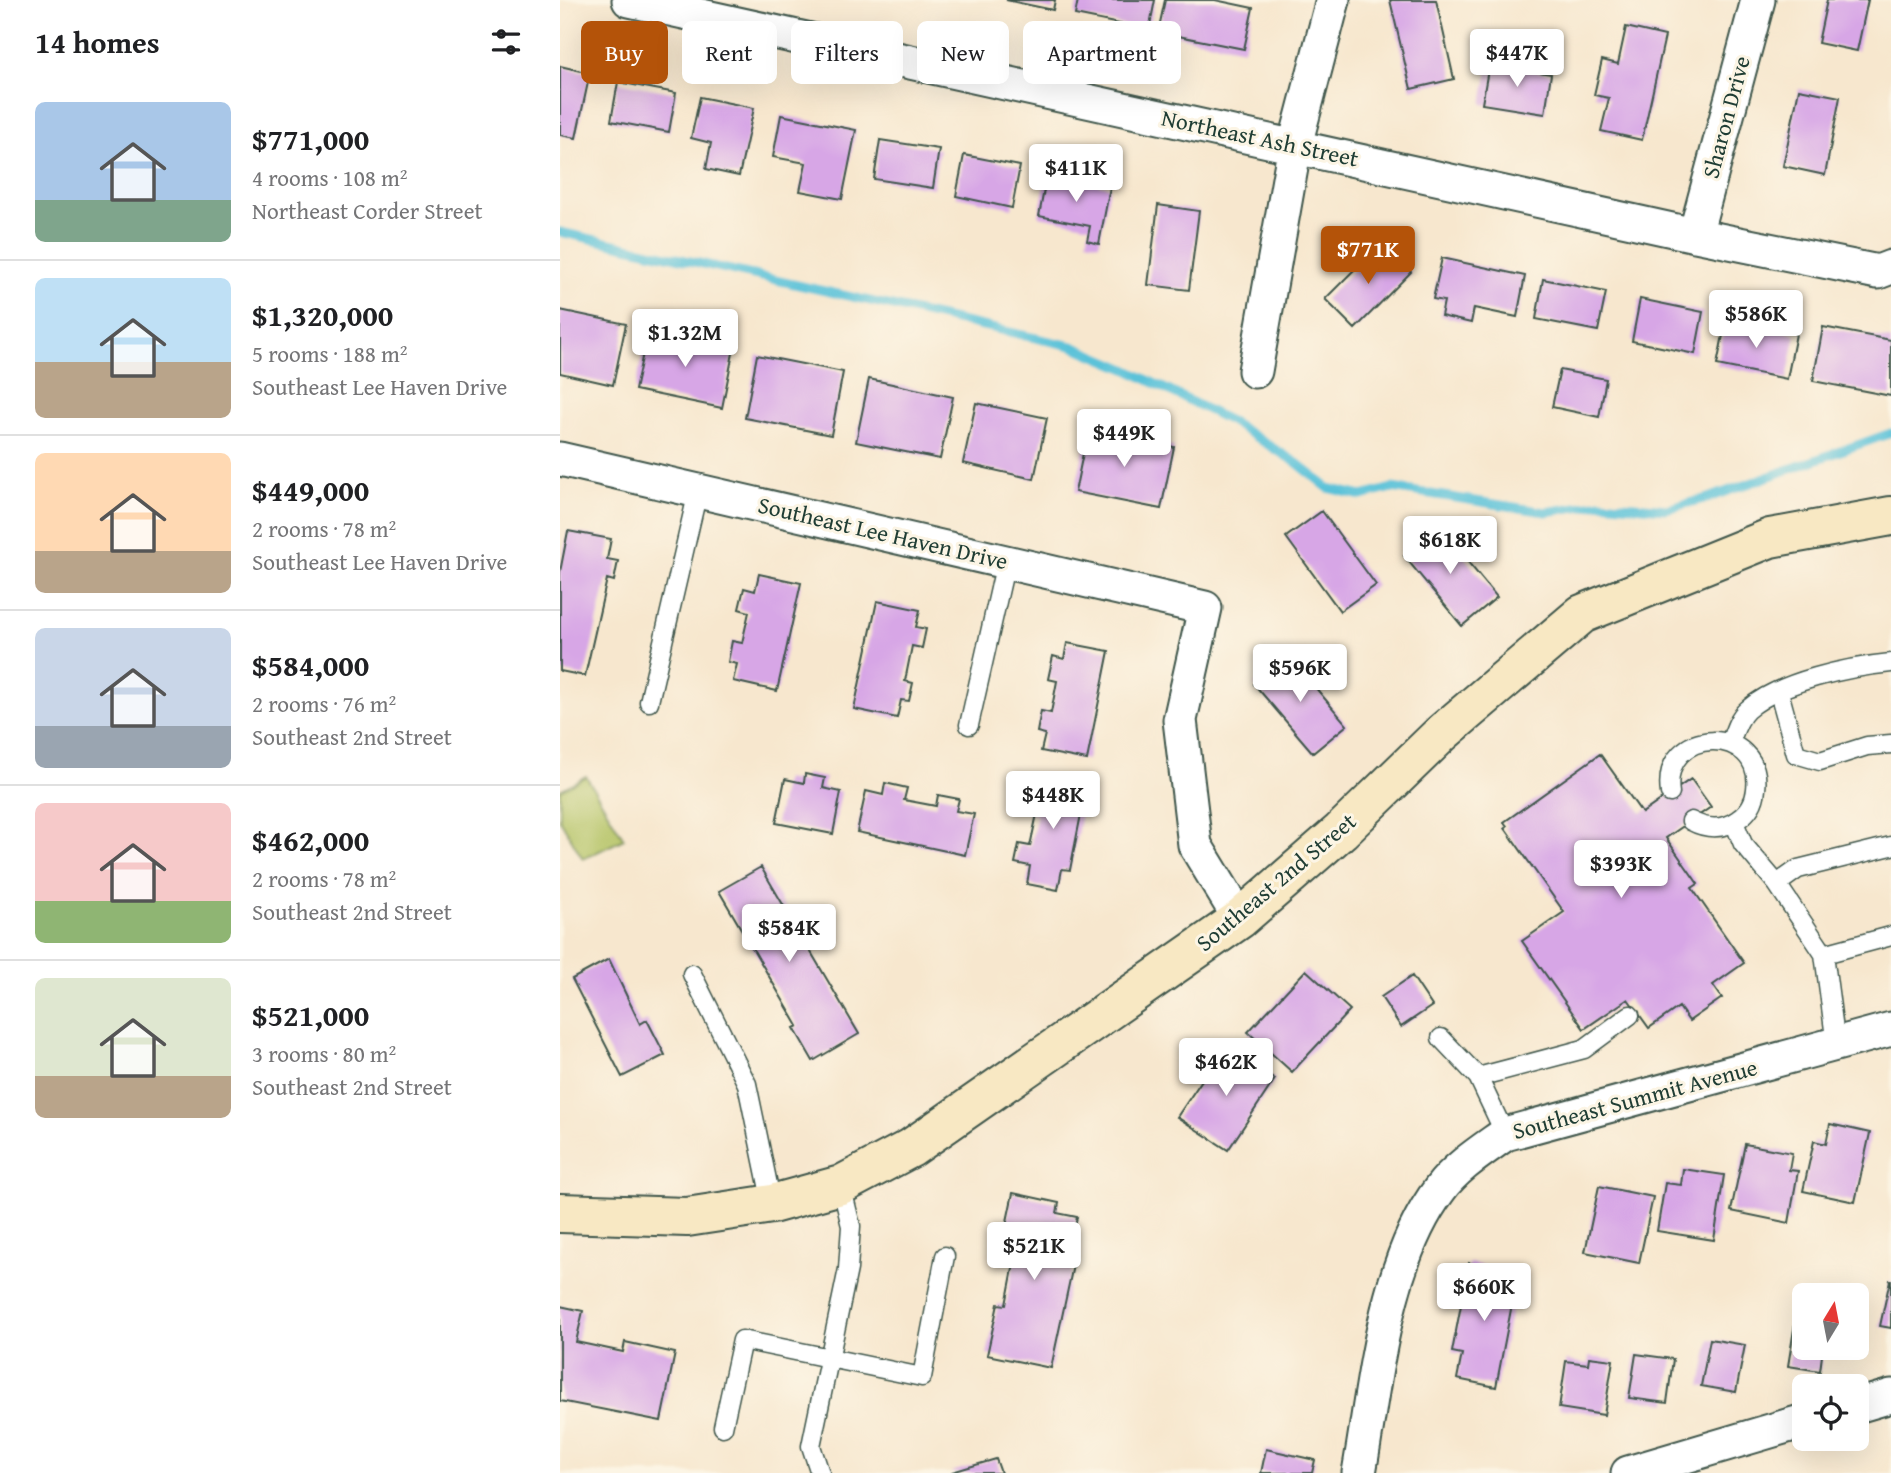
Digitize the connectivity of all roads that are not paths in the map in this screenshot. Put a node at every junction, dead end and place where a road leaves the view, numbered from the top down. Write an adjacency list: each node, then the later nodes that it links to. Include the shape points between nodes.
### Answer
1 (1333, 0): 4 (street)
2 (1758, 0): 5 (street, Sharon Drive)
3 (640, 1): 4 (street, Northeast Ash Street)
4 (1295, 145): 5 (street, Northeast Ash Street); 7 (street)
5 (1695, 234): 6 (street, Northeast Ash Street, via 1878,272)
6 (1891, 267)
7 (1255, 371)
8 (560, 459): 9 (street, Southeast Lee Haven Drive)
9 (698, 491): 11 (street, Southeast Lee Haven Drive); 14 (lane)
10 (1891, 516): 23 (street, Southeast 2nd Street, via 1770,538 1582,614 1442,733 1341,831)
11 (1006, 562): 15 (lane); 23 (street, Southeast Lee Haven Drive, via 1205,608 1180,720 1195,845)
12 (1891, 663): 13 (lane, via 1813,677)
13 (1779, 692): 16 (lane, via 1747,710); 17 (lane, via 1796,754 1820,761 1867,746)
14 (649, 702)
15 (969, 725)
16 (1730, 743): 18 (lane, via 1701,742 1684,751 1673,767); 20 (lane, via 1752,763 1757,781 1749,809)
17 (1891, 744)
18 (1671, 793)
19 (1691, 821): 20 (lane, via 1716,828)
20 (1734, 822): 22 (lane, via 1743,844)
21 (1891, 846): 22 (lane, via 1798,869)
22 (1777, 884): 25 (lane)
23 (1240, 919): 33 (street, Southeast 2nd Street, via 911,1148)
24 (1891, 936): 25 (lane)
25 (1824, 954): 30 (lane)
26 (692, 974): 34 (lane, via 747,1084)
27 (1630, 1015): 31 (lane, via 1584,1049)
28 (1891, 1029): 30 (street, Southeast Summit Avenue)
29 (1441, 1038): 31 (lane)
30 (1836, 1045): 32 (street, Southeast Summit Avenue)
31 (1478, 1077): 32 (lane)
32 (1504, 1134): 43 (street, Southeast Summit Avenue, via 1442,1186 1412,1238 1386,1317)
33 (841, 1185): 34 (street, Southeast 2nd Street); 37 (lane, via 851,1226 848,1269)
34 (772, 1204): 35 (street, Southeast 2nd Street, via 687,1217)
35 (560, 1213)
36 (945, 1256): 37 (lane, via 922,1377)
37 (829, 1358): 41 (lane, via 741,1340); 42 (lane, via 811,1446)
38 (1891, 1396): 39 (street)
39 (1869, 1402)
40 (1792, 1425): 44 (street)
41 (723, 1427)
42 (820, 1473)
43 (1359, 1473)
44 (1629, 1473)

